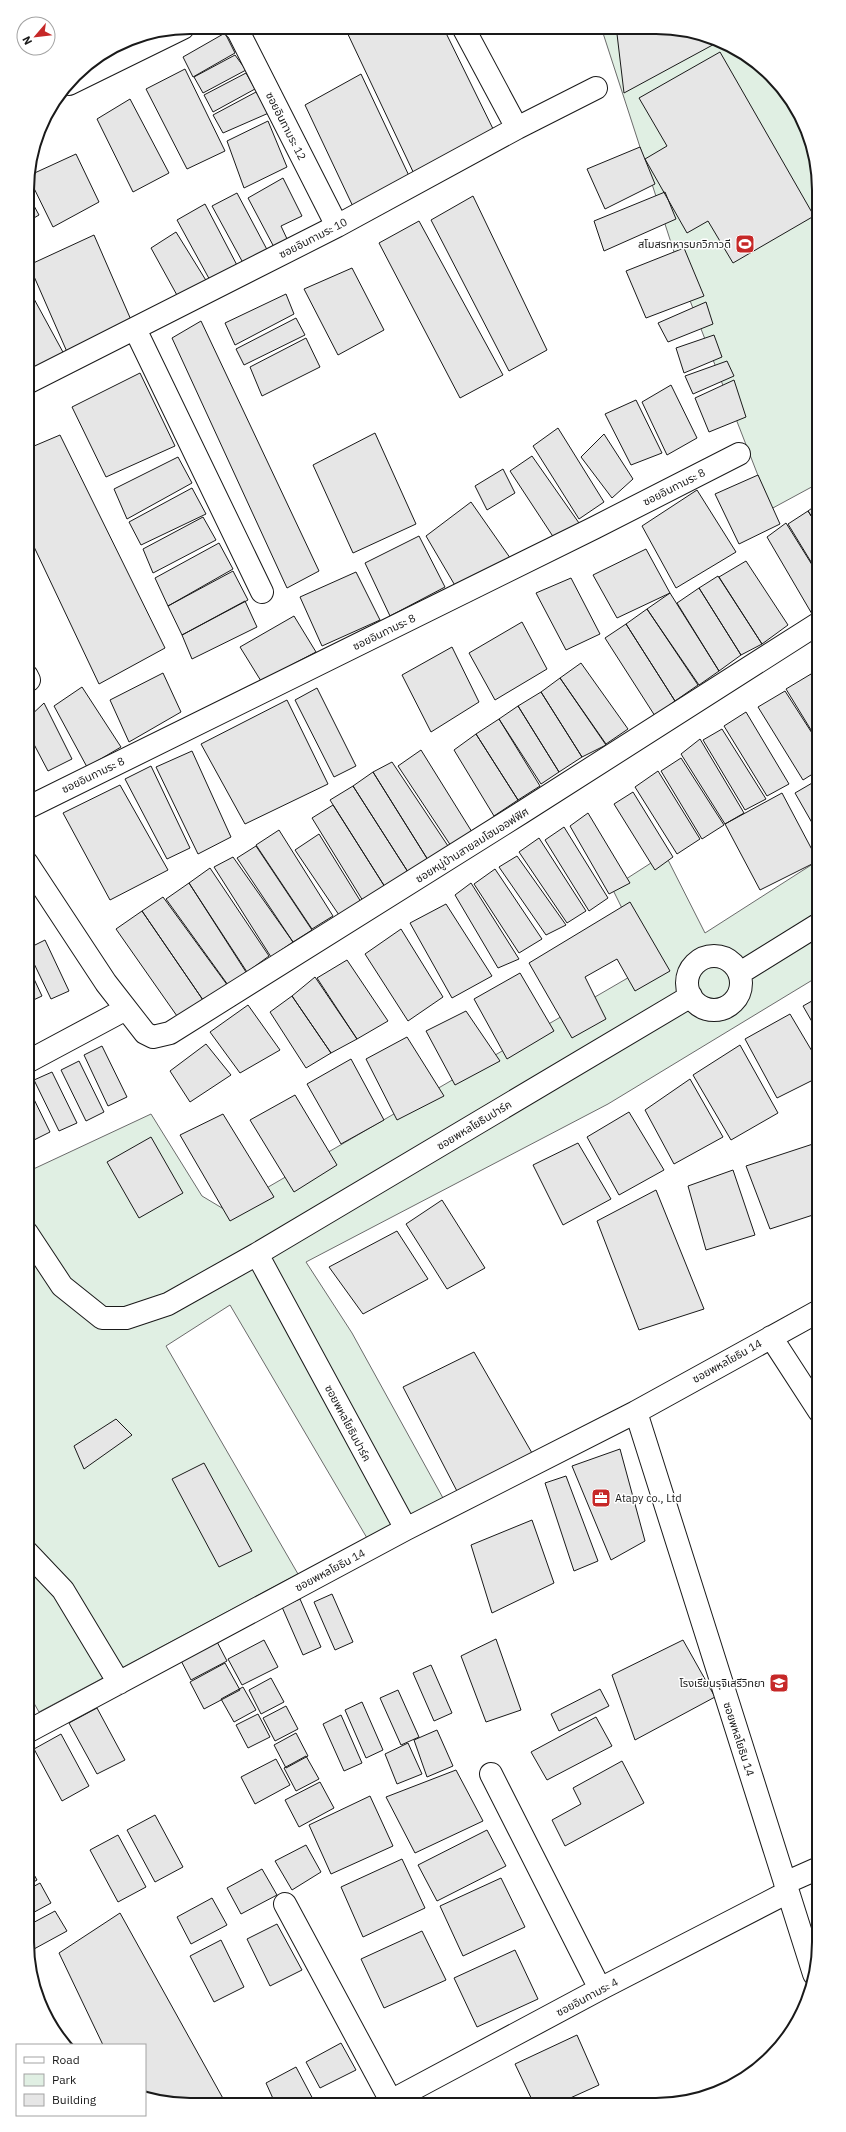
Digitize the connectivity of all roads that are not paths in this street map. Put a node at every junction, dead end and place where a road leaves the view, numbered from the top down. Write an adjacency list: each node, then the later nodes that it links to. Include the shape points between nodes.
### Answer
1 (238, 34): 7 (street, ซอยอินทามระ 12)
2 (467, 34): 6 (street)
3 (169, 35): 4 (street)
4 (83, 77)
5 (596, 88): 6 (street, ซอยอินทามระ 10)
6 (517, 128): 7 (street, ซอยอินทามระ 10)
7 (337, 226): 8 (street, ซอยอินทามระ 10)
8 (135, 329): 9 (street, ซอยอินทามระ 10); 11 (street)
9 (34, 380)
10 (739, 454): 13 (street, ซอยอินทามระ 8, via 587,532)
11 (262, 592)
12 (812, 627): 18 (street, ซอยหมู่บ้านสายลมโฮมออฟฟิศ, via 170,1033 154,1037 145,1033)
13 (34, 805)
14 (34, 874): 18 (street, ซอยหมู่บ้านสายลมโฮมออฟฟิศ)
15 (812, 928): 16 (street)
16 (740, 973): 17 (street, via 741,991 737,999 726,1007 713,1010 704,1008); 17 (street, via 728,959 711,955 703,957 690,970 688,988)
17 (691, 996): 21 (street, ซอยพหลโยธินปาร์ค)
18 (126, 1009): 19 (street)
19 (34, 1058)
20 (34, 1244): 21 (street, ซอยพหลโยธินปาร์ค, via 62,1286 102,1318 126,1318 168,1304)
21 (257, 1254): 26 (street, ซอยพหลโยธินปาร์ค)
22 (812, 1315): 23 (street, ซอยพหลโยธิน 14)
23 (771, 1337): 24 (street); 25 (street, ซอยพหลโยธิน 14)
24 (812, 1400)
25 (636, 1412): 26 (street, ซอยพหลโยธิน 14); 32 (street, ซอยพหลโยธิน 14)
26 (406, 1530): 28 (street, ซอยพหลโยธิน 14)
27 (34, 1559): 28 (street, via 63,1590)
28 (119, 1683): 29 (street, ซอยพหลโยธิน 14)
29 (34, 1728)
30 (491, 1774): 35 (street)
31 (812, 1872): 32 (street, ซอยอินทามระ 4)
32 (787, 1888): 34 (street, ซอยพหลโยธิน 14); 35 (street, ซอยอินทามระ 4)
33 (285, 1904): 36 (street)
34 (811, 1964)
35 (600, 1990): 37 (street, ซอยอินทามระ 4)
36 (387, 2098)
37 (397, 2098)

